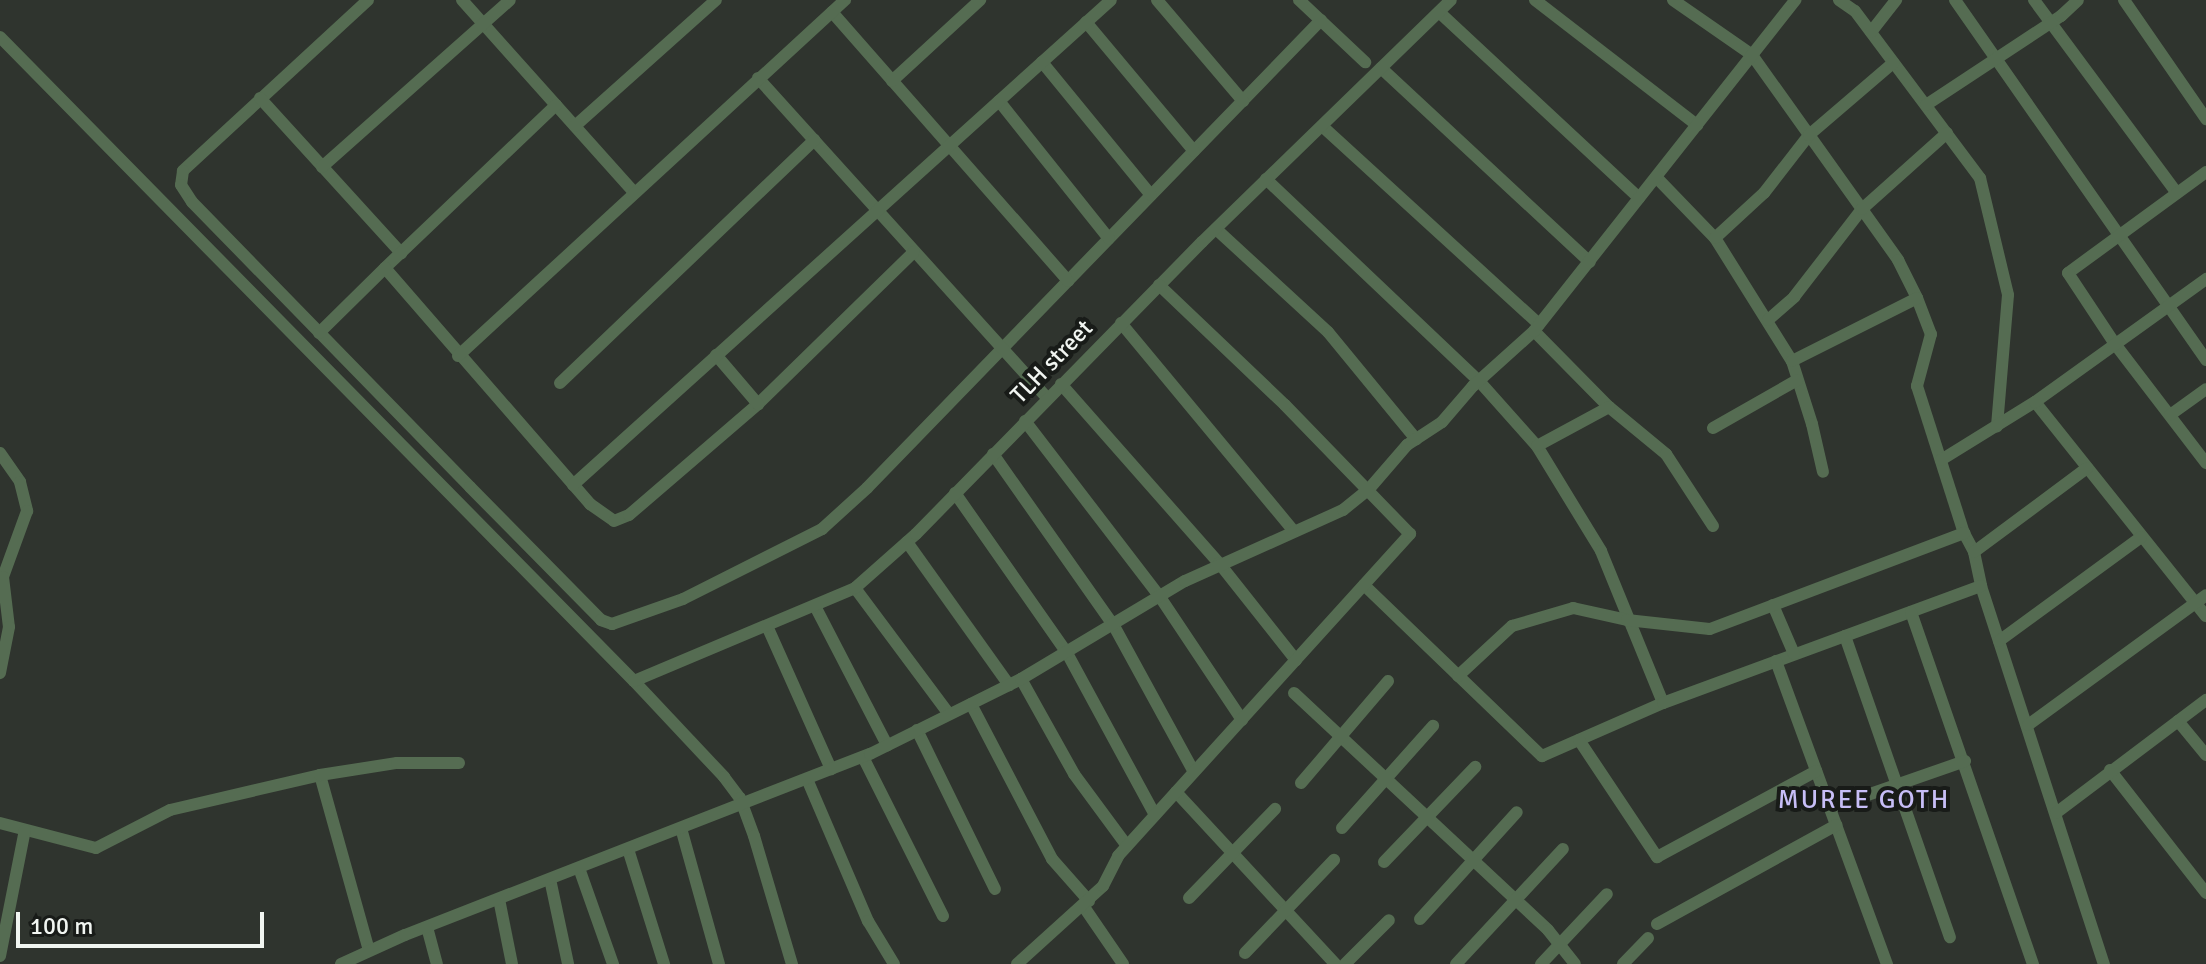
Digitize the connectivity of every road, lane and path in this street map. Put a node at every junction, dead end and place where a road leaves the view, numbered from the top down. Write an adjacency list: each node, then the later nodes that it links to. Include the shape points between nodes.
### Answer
1 (368, 0): 36 (street)
2 (462, 0): 25 (street)
3 (510, 0): 25 (street)
4 (716, 0): 43 (street)
5 (845, 0): 20 (street)
6 (980, 0): 35 (street)
7 (1111, 0): 23 (street)
8 (1157, 0): 38 (street)
9 (1299, 0): 22 (street)
10 (1451, 0): 21 (street, TLH street)
11 (1535, 0): 42 (street)
12 (1673, 0): 28 (street)
13 (1795, 0): 28 (street)
14 (1839, 0): 26 (street)
15 (1896, 0): 26 (street)
16 (1955, 0): 29 (street)
17 (2034, 0): 24 (street)
18 (2078, 0): 24 (street)
19 (2124, 0): 41 (street)
20 (832, 12): 34 (street); 35 (street)
21 (1439, 12): 33 (street, TLH street); 57 (street)
22 (1321, 20): 31 (street); 38 (street)
23 (1086, 22): 30 (street); 49 (street)
24 (2052, 22): 29 (street); 55 (street)
25 (483, 23): 39 (street); 50 (street)
26 (1871, 32): 32 (street)
27 (0, 37): 134 (street)
28 (1752, 55): 42 (street); 46 (street)
29 (1998, 58): 40 (street); 61 (street)
30 (1042, 62): 37 (street); 56 (street)
31 (1365, 62)
32 (1893, 63): 40 (street); 46 (street)
33 (1381, 68): 44 (street, TLH street); 66 (street)
34 (758, 78): 47 (street); 54 (street)
35 (892, 81): 48 (street)
36 (260, 98): 50 (street); 76 (street, via 183,171 181,185)
37 (999, 101): 48 (street); 63 (street)
38 (1243, 101): 49 (street)
39 (556, 105): 43 (street); 65 (street)
40 (1926, 105): 45 (street)
41 (2206, 119)
42 (1697, 125): 52 (street)
43 (575, 126): 54 (street)
44 (1322, 126): 53 (street, TLH street); 75 (street)
45 (1947, 133): 58 (street); 94 (street, via 1980,178 2008,295)
46 (1809, 135): 58 (street); 62 (street, via 1764,193)
47 (814, 140): 59 (street); 85 (street)
48 (949, 146): 59 (street); 69 (street)
49 (1194, 151): 56 (street)
50 (322, 167): 65 (street)
51 (2206, 172): 55 (street)
52 (1656, 177): 57 (street); 62 (street)
53 (1266, 179): 60 (street, TLH street); 84 (street)
54 (633, 191): 80 (street)
55 (2177, 193): 61 (street)
56 (1151, 195): 63 (street)
57 (1639, 198): 66 (street)
58 (1862, 209): 71 (street); 73 (street, via 1794,297)
59 (877, 212): 64 (street); 79 (street)
60 (1216, 229): 70 (street, TLH street); 96 (street, via 1328,332)
61 (2117, 237): 72 (street); 77 (street, via 2068,273)
62 (1715, 238): 73 (street)
63 (1109, 239): 69 (street)
64 (914, 252): 78 (street); 90 (street)
65 (401, 253): 67 (street)
66 (1590, 262): 75 (street)
67 (385, 268): 76 (street); 80 (street)
68 (2206, 279): 72 (street)
69 (1068, 281): 78 (street)
70 (1159, 285): 74 (street, TLH street); 105 (street)
71 (1917, 298): 82 (street); 100 (street, via 1931,334 1917,386)
72 (2167, 307): 77 (street); 81 (street)
73 (1768, 320): 82 (street)
74 (1121, 323): 86 (street, TLH street); 108 (street)
75 (1536, 328): 84 (street); 91 (street)
76 (319, 333): 78 (street, via 601,620 612,624 683,599 822,529)
77 (2115, 344): 89 (street); 92 (street)
78 (1002, 350): 88 (street)
79 (716, 355): 90 (street); 104 (street)
80 (458, 356): 104 (street)
81 (2206, 360)
82 (1792, 361): 83 (street)
83 (1797, 380): 95 (street); 103 (street)
84 (1479, 381): 96 (street, via 1442,422); 97 (street)
85 (560, 383)
86 (1061, 384): 88 (street, TLH street); 113 (street)
87 (2206, 389): 92 (street)
88 (1047, 398): 93 (street, TLH street)
89 (2035, 402): 94 (street); 102 (street)
90 (758, 404): 104 (street, via 629,515 614,521 603,516)
91 (1609, 407): 97 (street); 107 (street, via 1666,454)
92 (2170, 415): 101 (street)
93 (1025, 421): 99 (street, TLH street); 117 (street)
94 (1997, 427): 100 (street)
95 (1713, 428)
96 (1416, 439): 105 (street)
97 (1537, 446): 123 (street, via 1601,551)
98 (0, 453): 132 (street, via 20,482 27,511 3,577 9,627)
99 (993, 454): 106 (street, TLH street); 125 (street)
100 (1941, 460): 109 (street)
101 (2206, 463)
102 (2087, 468): 110 (street); 112 (street)
103 (1823, 472)
104 (573, 485)
105 (1369, 489): 108 (street, via 1343,510); 114 (street, via 1410,534)
106 (955, 493): 111 (street, TLH street); 128 (street)
107 (1713, 526)
108 (1293, 530): 113 (street)
109 (1964, 533): 112 (street); 119 (street)
110 (2141, 537): 118 (street); 127 (street)
111 (907, 542): 116 (street, TLH street); 136 (street)
112 (1974, 552): 115 (street)
113 (1219, 563): 117 (street); 130 (street)
114 (1364, 585): 130 (street); 133 (street)
115 (1981, 586): 121 (street); 127 (street)
116 (855, 588): 120 (street, TLH street); 141 (street)
117 (1160, 597): 125 (street); 142 (street)
118 (2200, 599): 122 (street); 144 (street)
119 (1773, 605): 123 (street, via 1710,629); 129 (street)
120 (815, 606): 124 (street, TLH street); 149 (street)
121 (1911, 612): 126 (street); 152 (street)
122 (2206, 616)
123 (1627, 620): 133 (street, via 1573,608 1512,626); 139 (street)
124 (767, 626): 134 (street, TLH street); 155 (street)
125 (1114, 626): 128 (street); 158 (street)
126 (1845, 636): 129 (street); 163 (street)
127 (1999, 641): 144 (street)
128 (1067, 653): 136 (street); 170 (street)
129 (1794, 654): 131 (street)
130 (1296, 660): 142 (street)
131 (1776, 661): 139 (street); 157 (street)
132 (0, 673)
133 (1458, 676): 148 (street, via 1542,756)
134 (634, 681): 165 (street, via 724,777)
135 (1388, 681): 147 (street)
136 (1015, 682): 140 (street); 177 (street)
137 (1294, 693): 147 (street)
138 (2206, 700): 143 (street)
139 (1663, 703): 148 (street)
140 (971, 704): 141 (street); 192 (street, via 1052,859)
141 (949, 714): 146 (street)
142 (1242, 720): 158 (street)
143 (2178, 721): 150 (street); 156 (street)
144 (2028, 725): 169 (street)
145 (1433, 726): 161 (street)
146 (917, 730): 149 (street); 186 (street)
147 (1341, 737): 161 (street); 162 (street)
148 (1579, 740): 157 (street, via 1657,857)
149 (887, 745): 151 (street)
150 (2206, 755)
151 (863, 757): 155 (street); 194 (street)
152 (1965, 761): 163 (street); 223 (street)
153 (459, 763): 159 (street, via 397,763)
154 (1475, 767): 171 (street)
155 (831, 769): 160 (street)
156 (2110, 770): 169 (street); 187 (street)
157 (1816, 771): 166 (street)
158 (1194, 772): 164 (street)
159 (320, 775): 176 (street, via 170,810 96,848); 202 (street)
160 (807, 779): 165 (street); 213 (street, via 868,921)
161 (1386, 779): 171 (street); 175 (street)
162 (1301, 783)
163 (1896, 784): 166 (street); 199 (street)
164 (1176, 792): 170 (street); 180 (street)
165 (742, 805): 174 (street); 212 (street)
166 (1830, 808): 173 (street)
167 (1275, 809): 180 (street)
168 (1517, 812): 182 (street)
169 (2056, 813): 224 (street)
170 (1155, 815): 177 (street)
171 (1427, 817): 182 (street); 183 (street)
172 (0, 823): 176 (street)
173 (1836, 825): 197 (street); 222 (street)
174 (681, 828): 178 (street); 211 (street)
175 (1342, 828)
176 (25, 830): 204 (street)
177 (1127, 846): 192 (street)
178 (628, 849): 184 (street); 210 (street)
179 (1563, 849): 191 (street)
180 (1232, 853): 189 (street); 193 (street)
181 (1334, 860): 193 (street)
182 (1473, 860): 191 (street); 195 (street)
183 (1384, 862)
184 (579, 868): 185 (street); 209 (street)
185 (550, 879): 190 (street); 208 (street)
186 (995, 889)
187 (2206, 893)
188 (1607, 894): 201 (street)
189 (1189, 898)
190 (499, 899): 198 (street); 207 (street)
191 (1516, 900): 201 (street); 218 (street)
192 (1086, 904): 214 (street); 215 (street)
193 (1286, 911): 203 (street); 216 (street)
194 (943, 916)
195 (1420, 919)
196 (1389, 920): 217 (street)
197 (1657, 924)
198 (427, 927): 202 (street); 206 (street)
199 (1950, 937)
200 (1648, 938): 221 (street)
201 (1560, 944): 219 (street); 220 (street)
202 (369, 950): 205 (street)
203 (1245, 953)
204 (0, 956)
205 (345, 963)
206 (437, 964)
207 (512, 964)
208 (568, 964)
209 (613, 964)
210 (664, 964)
211 (719, 964)
212 (792, 964)
213 (894, 964)
214 (1017, 964)
215 (1123, 964)
216 (1335, 964)
217 (1345, 964)
218 (1456, 964)
219 (1541, 964)
220 (1575, 964)
221 (1623, 964)
222 (1887, 964)
223 (2033, 964)
224 (2104, 964)

